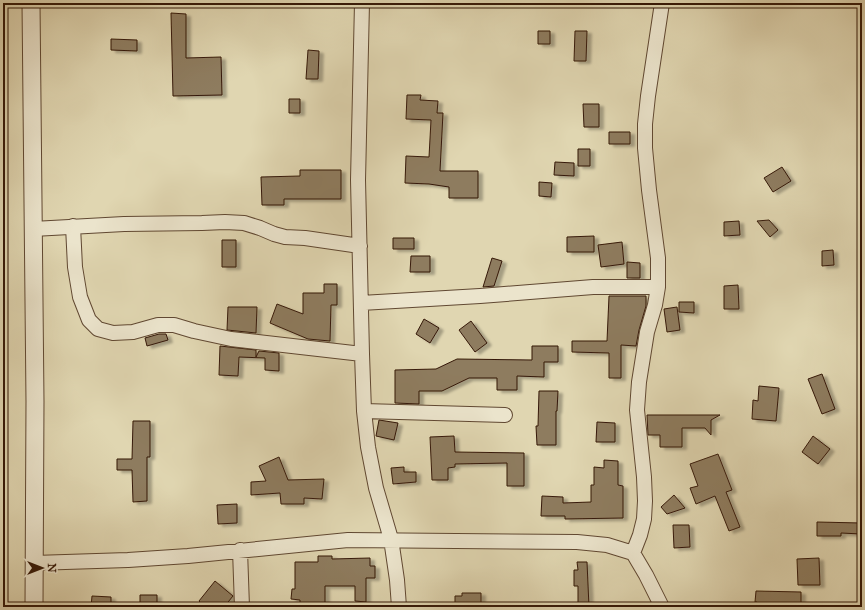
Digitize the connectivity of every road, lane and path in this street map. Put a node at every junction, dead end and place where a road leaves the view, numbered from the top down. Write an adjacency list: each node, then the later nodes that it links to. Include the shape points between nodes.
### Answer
1 (31, 3): 5 (street)
2 (362, 3): 6 (street, via 358,180)
3 (662, 3): 7 (street, via 645,124 649,190 658,258)
4 (73, 226): 5 (street); 6 (street, via 244,223 285,237); 9 (street, via 75,267 80,297 89,320 98,329 113,333 133,332 158,325 174,325 194,332 232,339)
5 (33, 229): 15 (street)
6 (360, 246): 8 (street)
7 (658, 287): 8 (street, via 593,287); 14 (street, via 639,382 637,410 644,477 644,519)
8 (361, 303): 9 (street)
9 (362, 354): 10 (street)
10 (364, 411): 11 (street); 12 (street, via 376,488)
11 (505, 415)
12 (390, 539): 13 (street, via 348,540); 14 (street, via 577,542 607,545); 18 (street)
13 (240, 550): 15 (street, via 128,560); 17 (street)
14 (632, 553): 19 (street, via 646,574)
15 (34, 563): 16 (street)
16 (34, 607)
17 (242, 607)
18 (399, 607)
19 (662, 607)

